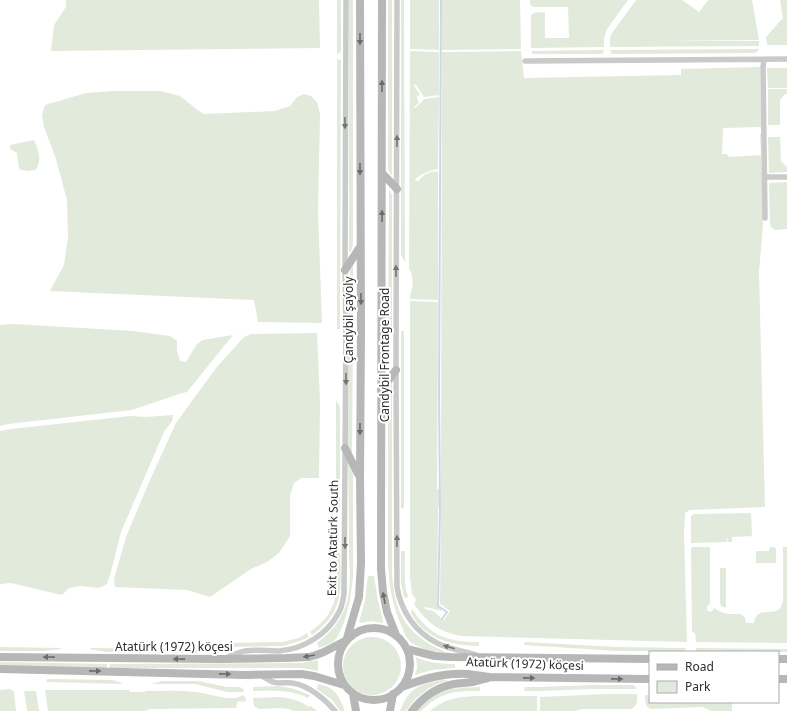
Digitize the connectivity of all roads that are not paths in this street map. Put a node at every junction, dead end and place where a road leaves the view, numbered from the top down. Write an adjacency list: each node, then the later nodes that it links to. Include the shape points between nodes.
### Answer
1 (346, 0): 14 (street, one-way to 14)
2 (360, 0): 13 (main road, Çandybil şaýoly, one-way to 13)
3 (382, 0): 8 (main road, one-way to 3)
4 (397, 0): 11 (street, Candybil Frontage Road, one-way to 4)
5 (787, 59): 6 (street)
6 (764, 60): 7 (street); 9 (street)
7 (525, 61)
8 (382, 173): 11 (main road); 16 (main road, one-way to 8)
9 (765, 177): 10 (street); 12 (street)
10 (787, 177)
11 (397, 189): 15 (street, Candybil Frontage Road, one-way to 11)
12 (765, 218)
13 (360, 246): 14 (main road); 18 (main road, Çandybil şaýoly, one-way to 18)
14 (345, 270): 17 (street, one-way to 17)
15 (396, 370): 16 (main road); 23 (street, Candybil Frontage Road, one-way to 15, via 445,647 429,638 409,620 398,596)
16 (381, 390): 19 (main road, one-way to 16, via 387,612 381,569)
17 (345, 448): 18 (main road); 24 (street, Exit to Atatürk South, one-way to 24, via 345,583 342,607 335,619 321,634 306,644 280,650 246,651)
18 (360, 477): 20 (main road, Çandybil şaýoly, via 360,579 358,597)
19 (396, 635): 20 (main road, via 376,627 356,632); 21 (main road)
20 (346, 640): 24 (main road, Atatürk (1972) köçesi, one-way to 24, via 309,657); 30 (main road, via 338,658 338,668)
21 (407, 649): 23 (main road, Atatürk (1972) köçesi, via 444,657); 31 (main road, via 410,669)
22 (0, 657): 24 (main road, Atatürk (1972) köçesi, one-way to 22)
23 (486, 658): 25 (main road, Atatürk (1972) köçesi)
24 (220, 659)
25 (649, 659)
26 (0, 669): 27 (main road, Atatürk (1972) köçesi, one-way to 27)
27 (260, 674): 30 (main road, Atatürk (1972) köçesi, via 308,675); 34 (street, via 274,682 292,683 303,687 319,695)
28 (490, 677): 29 (main road, Atatürk (1972) köçesi, one-way to 29); 31 (main road, Atatürk (1972) köçesi, via 449,674); 37 (main road, via 439,689 426,696)
29 (649, 679)
30 (344, 685): 32 (main road)
31 (402, 687): 33 (main road)
32 (353, 694): 33 (main road, via 373,700 384,699); 35 (main road)
33 (393, 694): 36 (main road)
34 (335, 711)
35 (356, 711)
36 (390, 711)
37 (412, 711)

